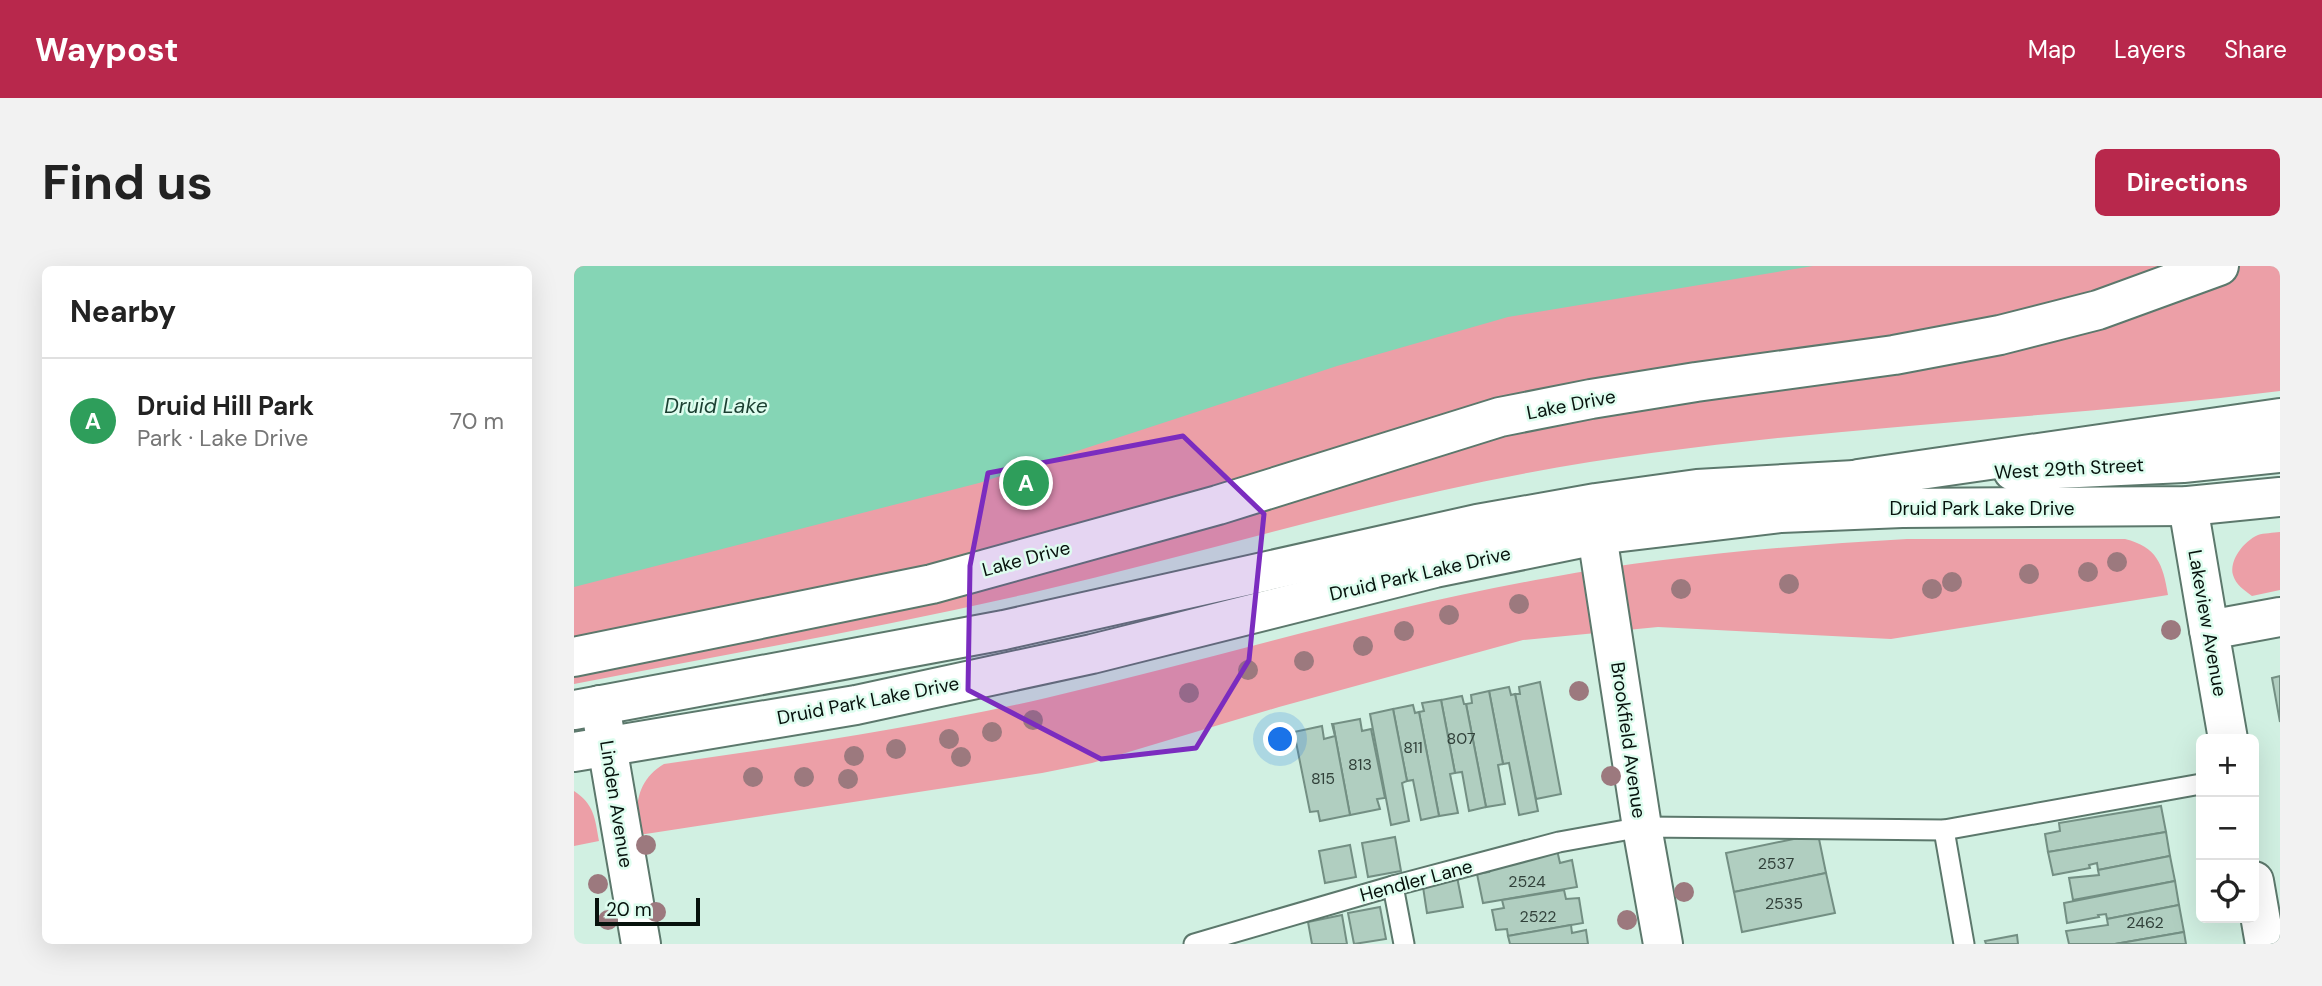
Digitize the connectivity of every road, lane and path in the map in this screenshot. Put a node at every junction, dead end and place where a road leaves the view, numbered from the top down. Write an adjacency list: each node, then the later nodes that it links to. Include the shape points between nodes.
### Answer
1 (2219, 266): 10 (main road, Lake Drive, via 2098,310 2000,335 1500,417 1219,505 932,584)
2 (2280, 418): 4 (main road)
3 (2280, 453): 4 (main road, West 29th Street, via 2183,463)
4 (1858, 479): 11 (main road, Druid Park Lake Drive, via 1697,489 1478,524 1004,630)
5 (2280, 497): 6 (main road, Druid Park Lake Drive)
6 (2188, 506): 7 (main road, Druid Park Lake Drive, via 1794,512); 9 (main road, Lakeview Avenue)
7 (1597, 535): 13 (main road, Druid Park Lake Drive, via 1435,568 1092,654 856,705); 15 (main road, Brookfield Avenue)
8 (2280, 617): 9 (main road)
9 (2209, 630): 12 (main road, Lakeview Avenue)
10 (574, 657)
11 (587, 707): 13 (main road, Linden Avenue)
12 (2227, 734)
13 (591, 749): 19 (main road, Linden Avenue)
14 (2196, 785): 16 (lane, Hendler Lane)
15 (1642, 827): 16 (lane, Hendler Lane); 17 (lane, Hendler Lane, via 1559,842); 22 (main road, Brookfield Avenue)
16 (1944, 830): 23 (lane)
17 (1393, 886): 20 (lane, Hendler Lane); 21 (lane)
18 (2263, 888): 24 (main road)
19 (640, 944)
20 (1194, 944)
21 (1404, 944)
22 (1664, 944)
23 (1964, 944)
24 (2265, 944)

